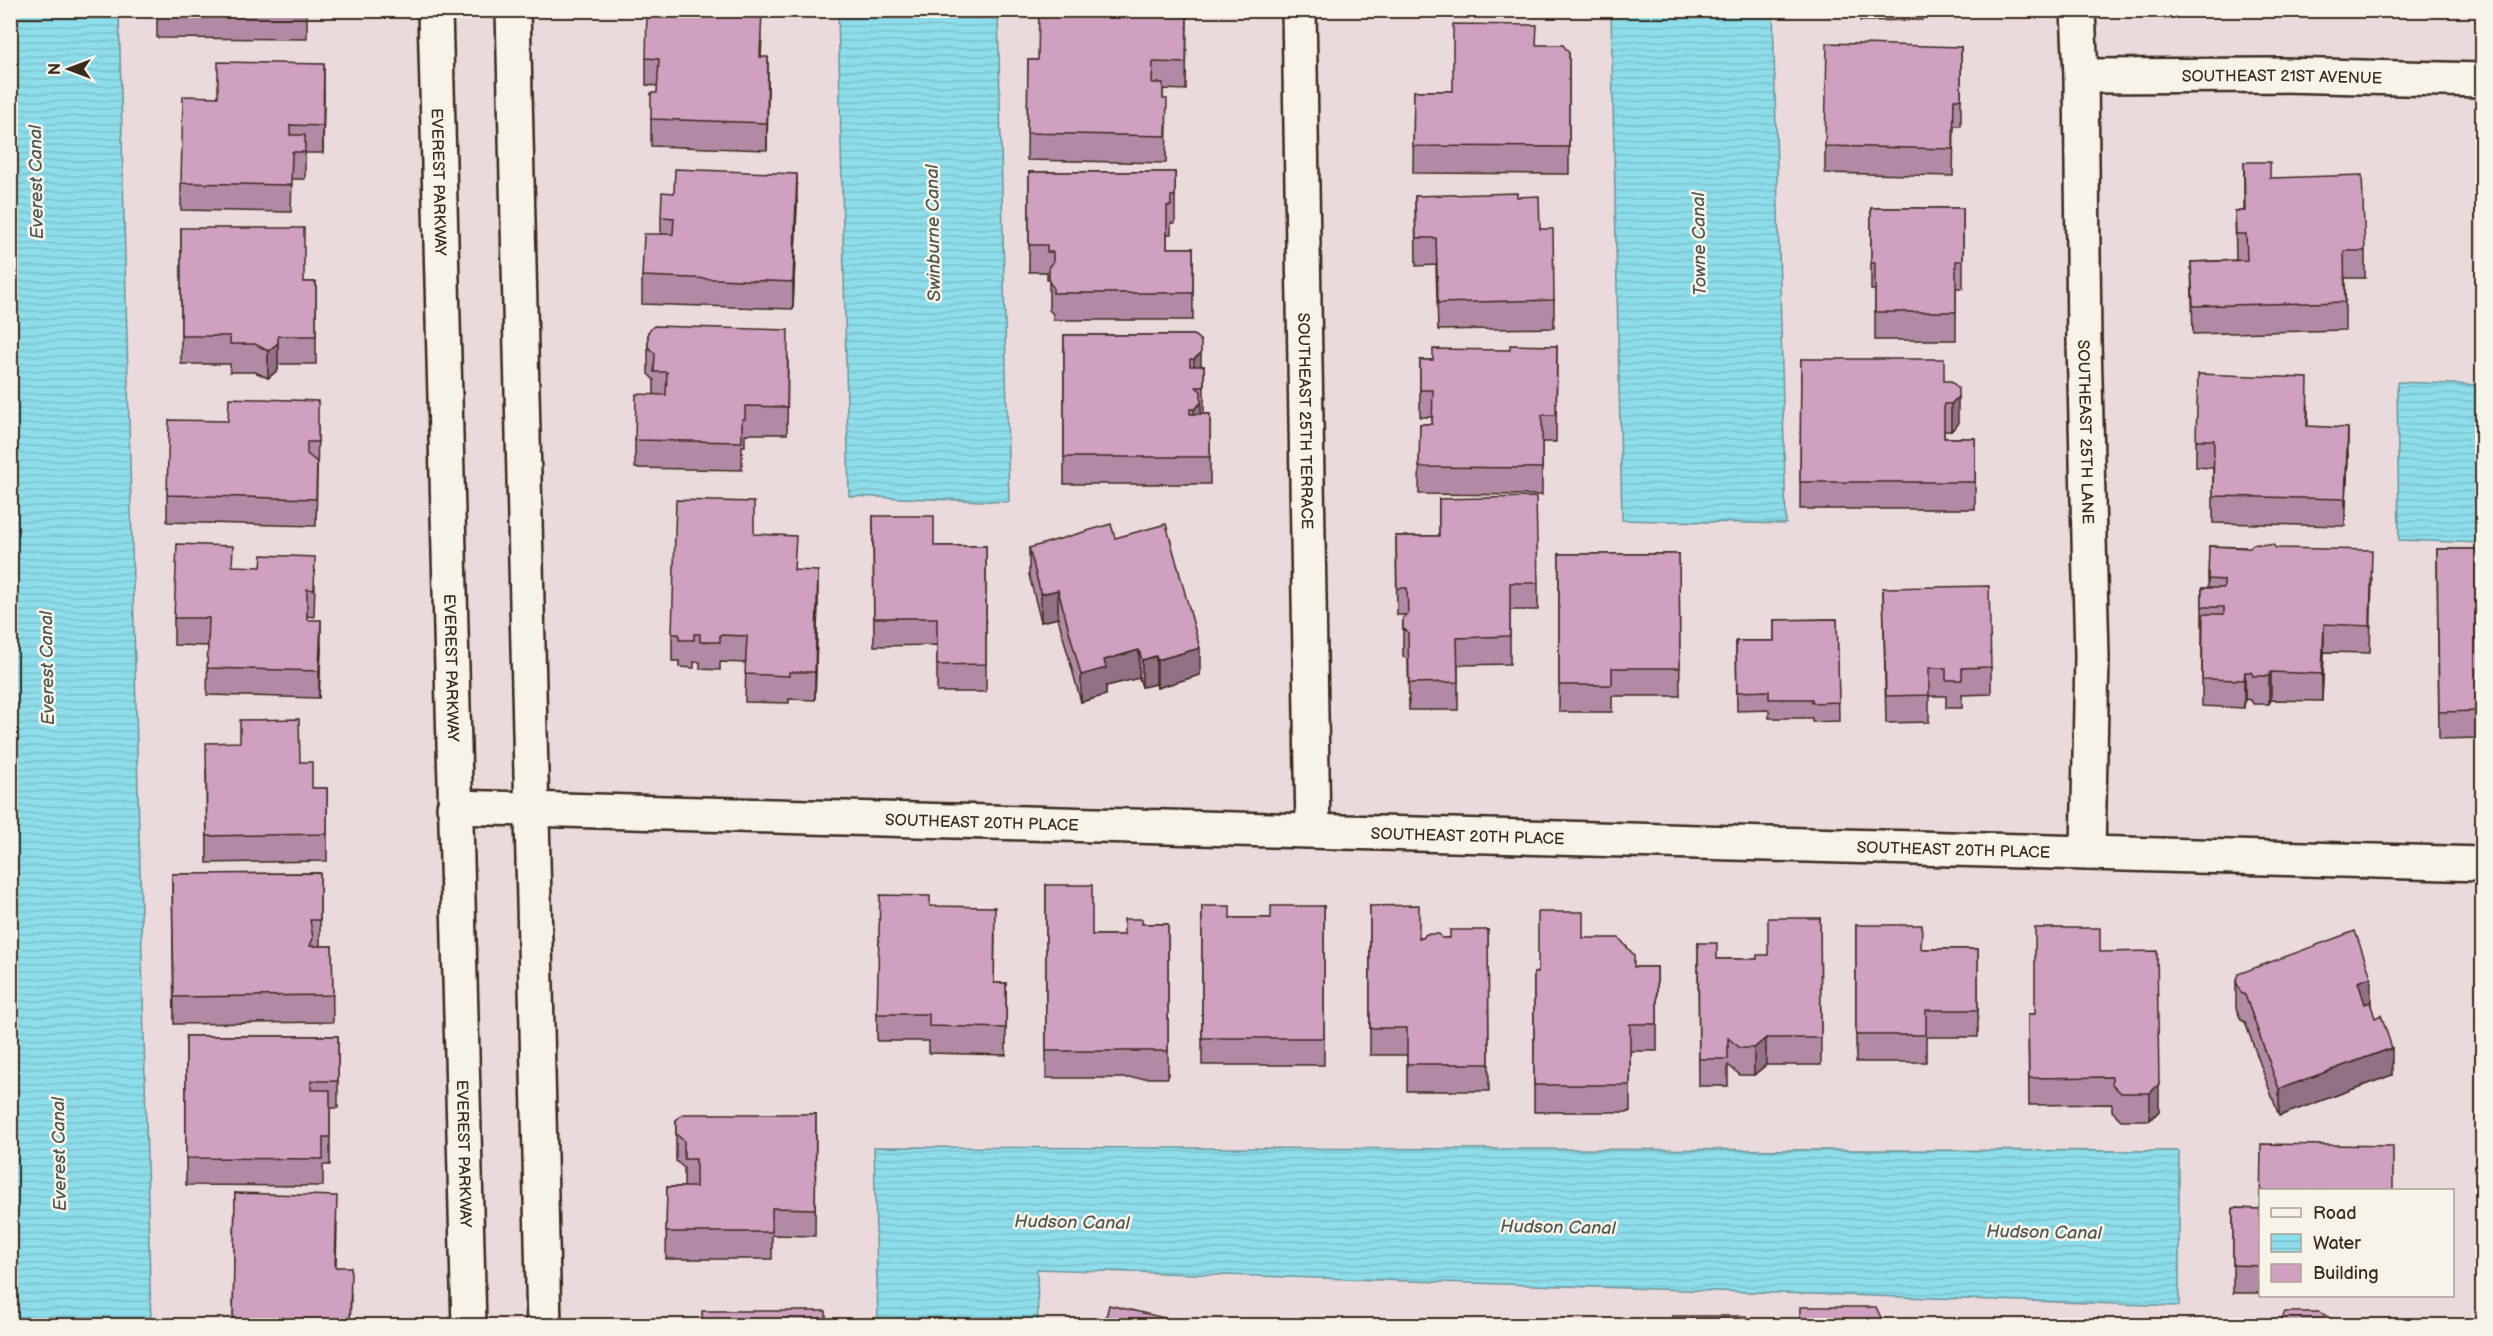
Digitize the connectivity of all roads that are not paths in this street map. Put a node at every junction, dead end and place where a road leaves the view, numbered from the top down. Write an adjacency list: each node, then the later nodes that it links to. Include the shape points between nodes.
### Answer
1 (435, 10): 7 (street, EVEREST PARKWAY)
2 (513, 10): 8 (street)
3 (1299, 10): 9 (street, SOUTHEAST 25TH TERRACE)
4 (2078, 10): 5 (street, SOUTHEAST 25TH LANE)
5 (2081, 76): 6 (street, SOUTHEAST 21ST AVENUE, via 2282,75); 10 (street, SOUTHEAST 25TH LANE, via 2092,656)
6 (2482, 80)
7 (454, 807): 8 (street, SOUTHEAST 20TH PLACE); 12 (street, EVEREST PARKWAY)
8 (531, 808): 9 (street, SOUTHEAST 20TH PLACE); 13 (street)
9 (1312, 831): 10 (street, SOUTHEAST 20TH PLACE)
10 (2088, 853): 11 (street, SOUTHEAST 20TH PLACE)
11 (2482, 864)
12 (469, 1326)
13 (544, 1326)

